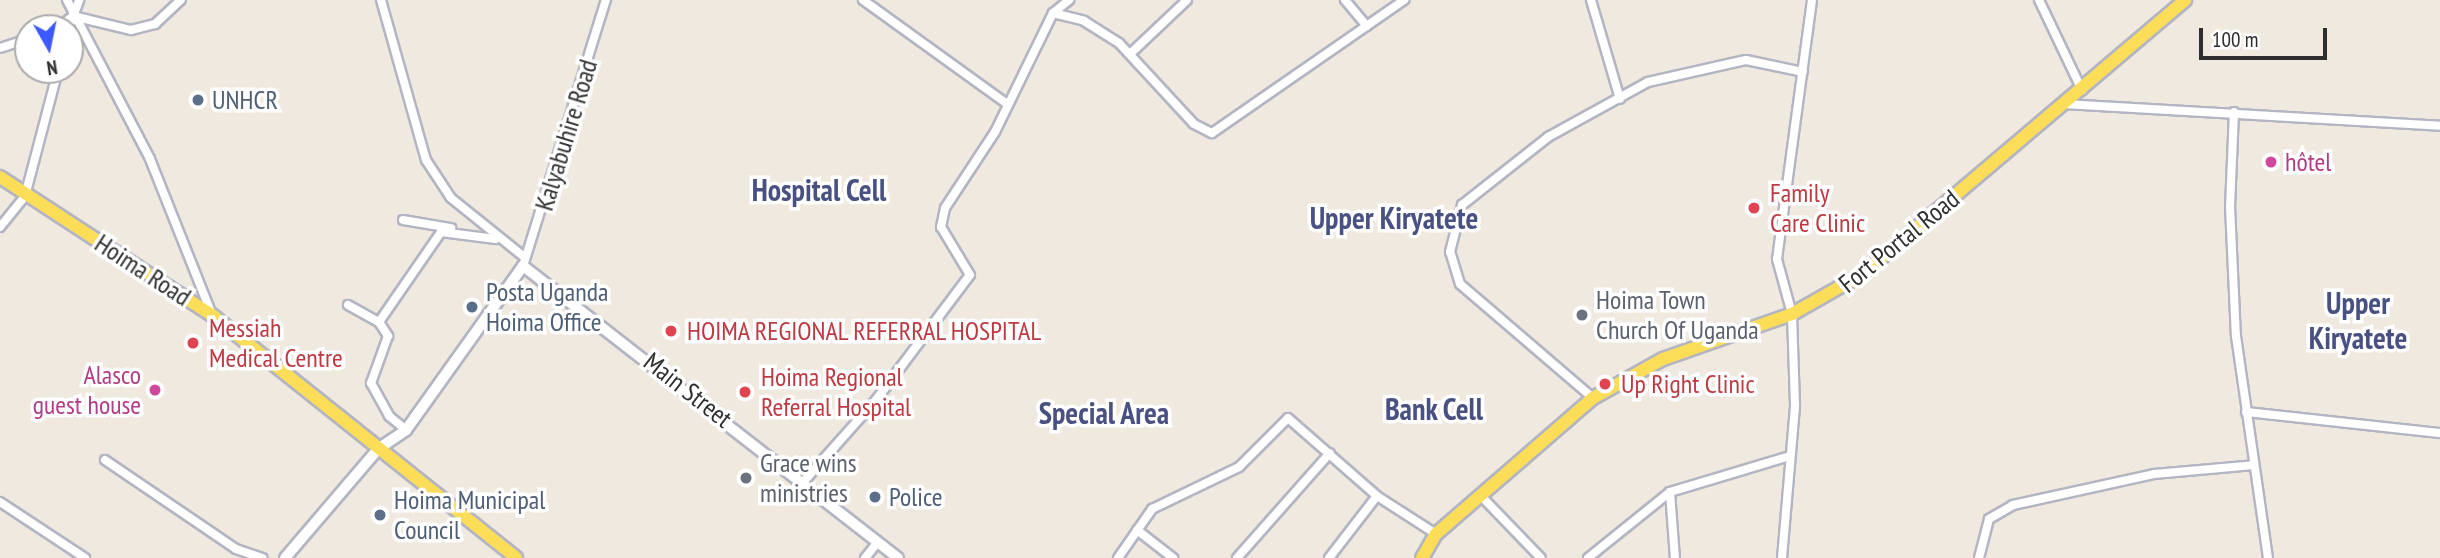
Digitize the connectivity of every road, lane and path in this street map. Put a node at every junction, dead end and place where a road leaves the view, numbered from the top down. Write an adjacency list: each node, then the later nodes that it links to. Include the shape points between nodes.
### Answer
1 (181, 0): 14 (street, via 155,24 131,30)
2 (382, 0): 31 (street, via 426,160 451,198)
3 (606, 0): 32 (street, Kalyabuhire Road, via 553,182)
4 (863, 0): 22 (street)
5 (1069, 0): 13 (street)
6 (1187, 0): 17 (street)
7 (1345, 0): 15 (street)
8 (1404, 0): 15 (street)
9 (1591, 0): 21 (street)
10 (1812, 0): 18 (street)
11 (2039, 0): 20 (street)
12 (2185, 0): 20 (main road, Fort Portal Road)
13 (1053, 13): 17 (street, via 1084,21); 22 (street)
14 (84, 19)
15 (1367, 26): 17 (street, via 1212,133 1194,124)
16 (84, 32): 35 (street, via 150,159)
17 (1131, 54)
18 (1804, 72): 21 (street, via 1723,61 1648,82); 34 (street, via 1777,260)
19 (54, 84): 27 (street)
20 (2082, 90): 23 (main road, Fort Portal Road)
21 (1620, 99): 37 (street, via 1499,171 1462,205 1450,252 1451,268 1473,300)
22 (1006, 104): 46 (street, via 945,208 941,227 970,275 876,400)
23 (2064, 104): 24 (street); 34 (main road, Fort Portal Road, via 1861,275)
24 (2235, 112): 25 (street); 38 (street, via 2230,206)
25 (2440, 126)
26 (0, 177): 27 (main road, Hoima Road)
27 (25, 196): 29 (street); 35 (main road, Hoima Road)
28 (403, 220): 30 (street)
29 (0, 227)
30 (457, 230): 31 (street); 36 (street, via 428,244)
31 (499, 240): 32 (street)
32 (523, 260): 39 (street); 46 (street, Main Street)
33 (348, 305): 36 (street)
34 (1793, 314): 37 (main road, Fort Portal Road, via 1663,359); 43 (street, via 1795,405)
35 (212, 315): 41 (main road, Hoima Road)
36 (379, 322): 39 (street, via 388,337 371,383 388,416)
37 (1593, 398): 49 (main road, Fort Portal Road)
38 (2246, 412): 40 (street); 45 (street)
39 (406, 430): 41 (street)
40 (2440, 433)
41 (378, 449): 56 (street); 57 (main road, Hoima Road)
42 (1330, 453): 48 (street); 51 (street, via 1289,418 1240,467 1164,500); 62 (street)
43 (1787, 457): 47 (street); 68 (street)
44 (104, 460): 55 (street, via 236,549)
45 (2254, 465): 69 (street, via 2154,474 2024,501 1989,519); 70 (street)
46 (805, 480): 53 (street, Main Street)
47 (1670, 492): 66 (street); 67 (street)
48 (1377, 496): 52 (street); 63 (street)
49 (1483, 498): 52 (main road, Fort Portal Road); 65 (street)
50 (0, 502): 54 (street)
51 (1137, 530): 60 (street); 61 (street)
52 (1436, 534): 64 (main road, Fort Portal Road)
53 (877, 543): 58 (street); 59 (street, Main Street)
54 (85, 558)
55 (262, 558)
56 (285, 558)
57 (516, 558)
58 (865, 558)
59 (898, 558)
60 (1118, 558)
61 (1173, 558)
62 (1237, 558)
63 (1329, 558)
64 (1422, 558)
65 (1541, 558)
66 (1588, 558)
67 (1675, 558)
68 (1782, 558)
69 (1979, 558)
70 (2268, 558)

